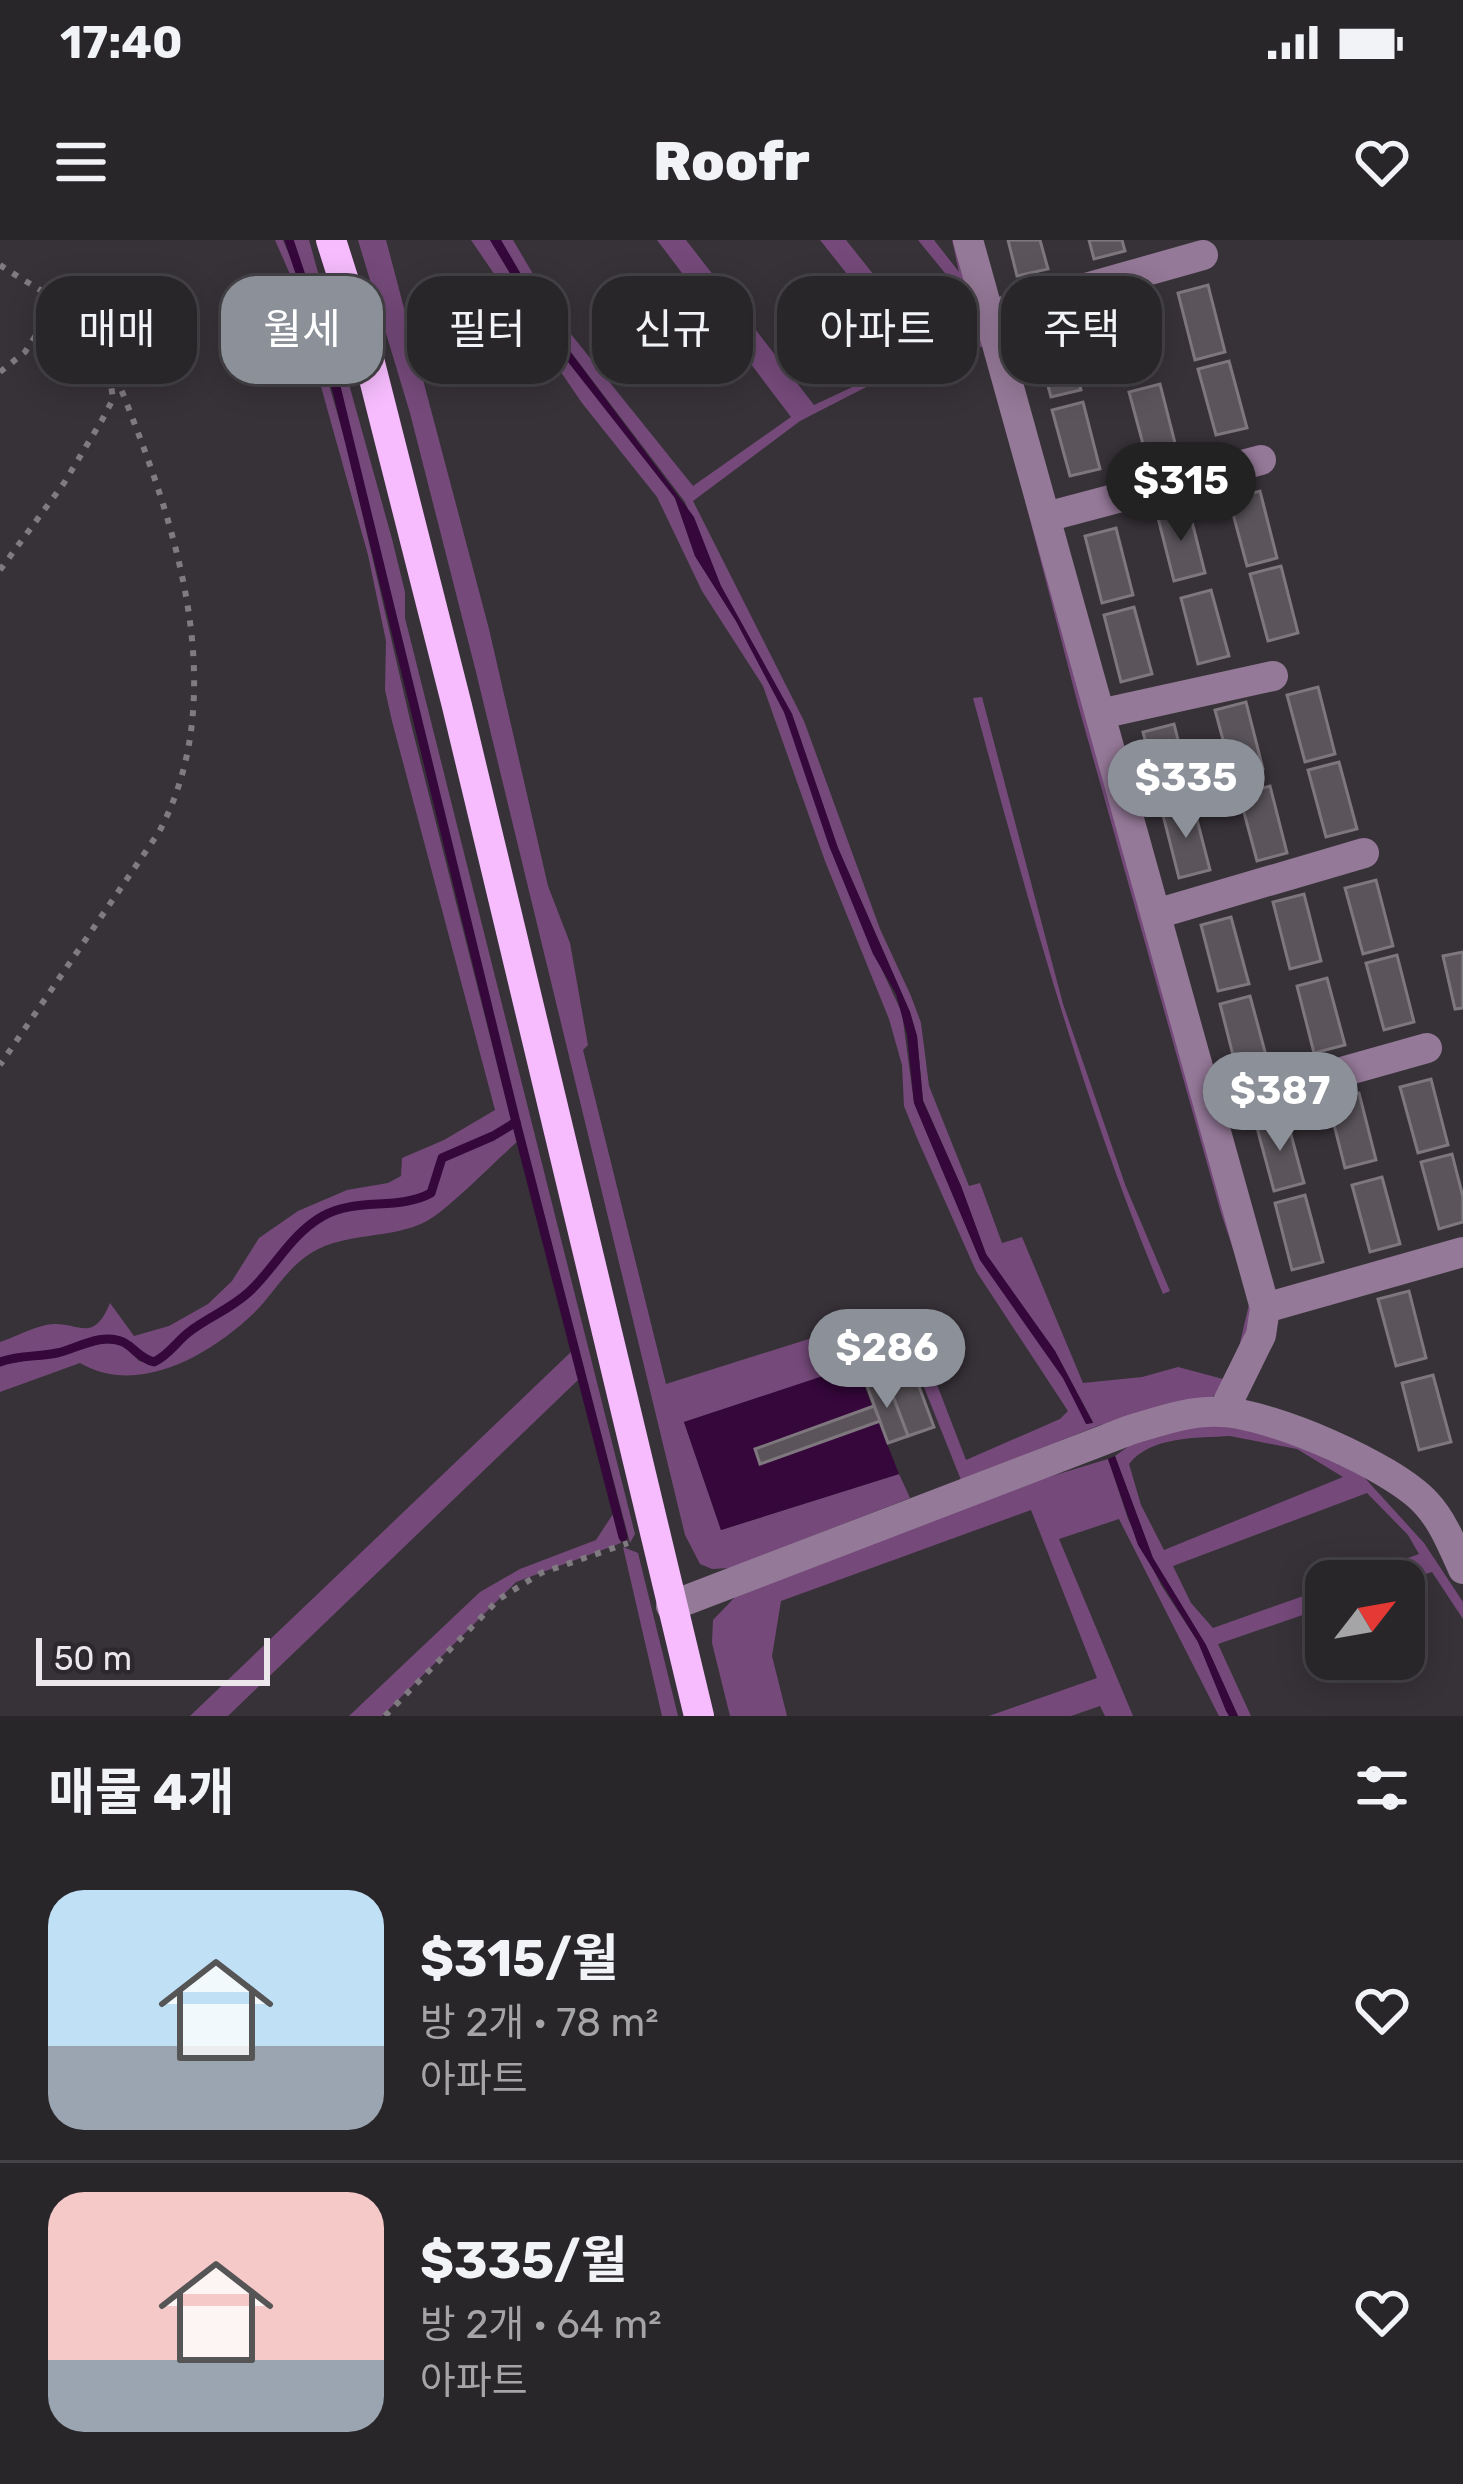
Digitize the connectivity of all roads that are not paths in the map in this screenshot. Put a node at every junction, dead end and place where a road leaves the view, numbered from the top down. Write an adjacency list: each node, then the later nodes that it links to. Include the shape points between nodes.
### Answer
1 (331, 240): 18 (main road, via 457,706)
2 (968, 240): 4 (street)
3 (1203, 255): 4 (street)
4 (990, 316): 6 (street)
5 (1261, 460): 6 (street)
6 (1046, 517): 8 (street)
7 (1273, 676): 8 (street)
8 (1100, 714): 10 (street)
9 (1364, 853): 10 (street)
10 (1156, 914): 12 (street)
11 (1427, 1048): 12 (street)
12 (1210, 1109): 14 (street)
13 (1463, 1252): 14 (street)
14 (1265, 1308): 15 (street, via 1261,1335)
15 (1223, 1412): 16 (street, via 1337,1449); 18 (street, via 1130,1430)
16 (1450, 1512): 17 (street)
17 (1463, 1569)
18 (671, 1606): 19 (main road)
19 (699, 1716)

